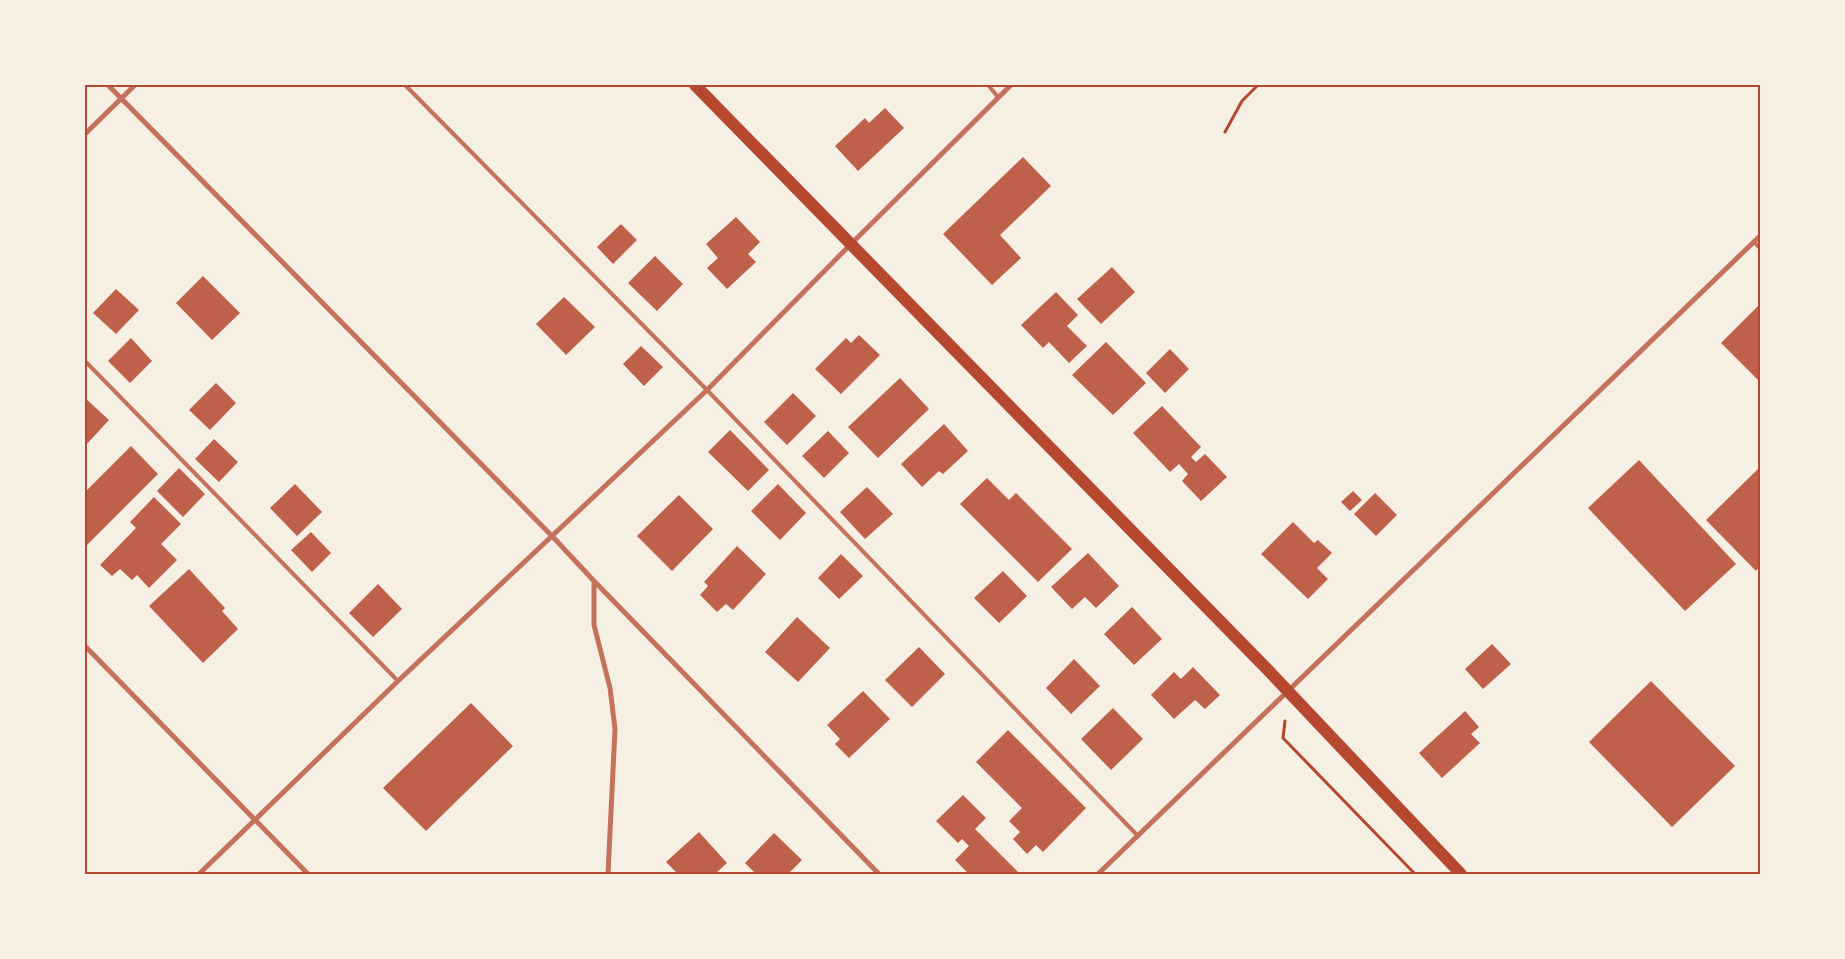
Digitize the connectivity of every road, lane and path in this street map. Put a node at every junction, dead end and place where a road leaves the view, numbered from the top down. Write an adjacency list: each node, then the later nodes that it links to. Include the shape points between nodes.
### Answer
1 (108, 85): 9 (street)
2 (135, 85): 9 (street)
3 (405, 85): 17 (lane)
4 (695, 85): 14 (main road)
5 (988, 85): 8 (lane)
6 (1011, 85): 8 (street)
7 (1258, 85): 10 (path, via 1242,101)
8 (998, 97): 14 (street)
9 (121, 98): 11 (street); 18 (street)
10 (1225, 132)
11 (85, 134)
12 (1760, 236): 13 (street)
13 (1754, 242): 15 (lane); 22 (street)
14 (851, 244): 17 (street); 22 (main road)
15 (1760, 248)
16 (85, 361): 21 (lane)
17 (707, 390): 18 (street); 24 (lane)
18 (552, 536): 19 (street); 21 (street)
19 (594, 581): 27 (street, via 594,625 610,688 615,728); 28 (street)
20 (85, 646): 23 (street)
21 (398, 681): 23 (street)
22 (1288, 691): 24 (street); 30 (path, via 1283,738); 31 (main road)
23 (256, 821): 25 (street); 26 (street)
24 (1138, 836): 29 (street)
25 (199, 874)
26 (308, 874)
27 (608, 874)
28 (879, 874)
29 (1098, 874)
30 (1415, 874)
31 (1461, 874)

